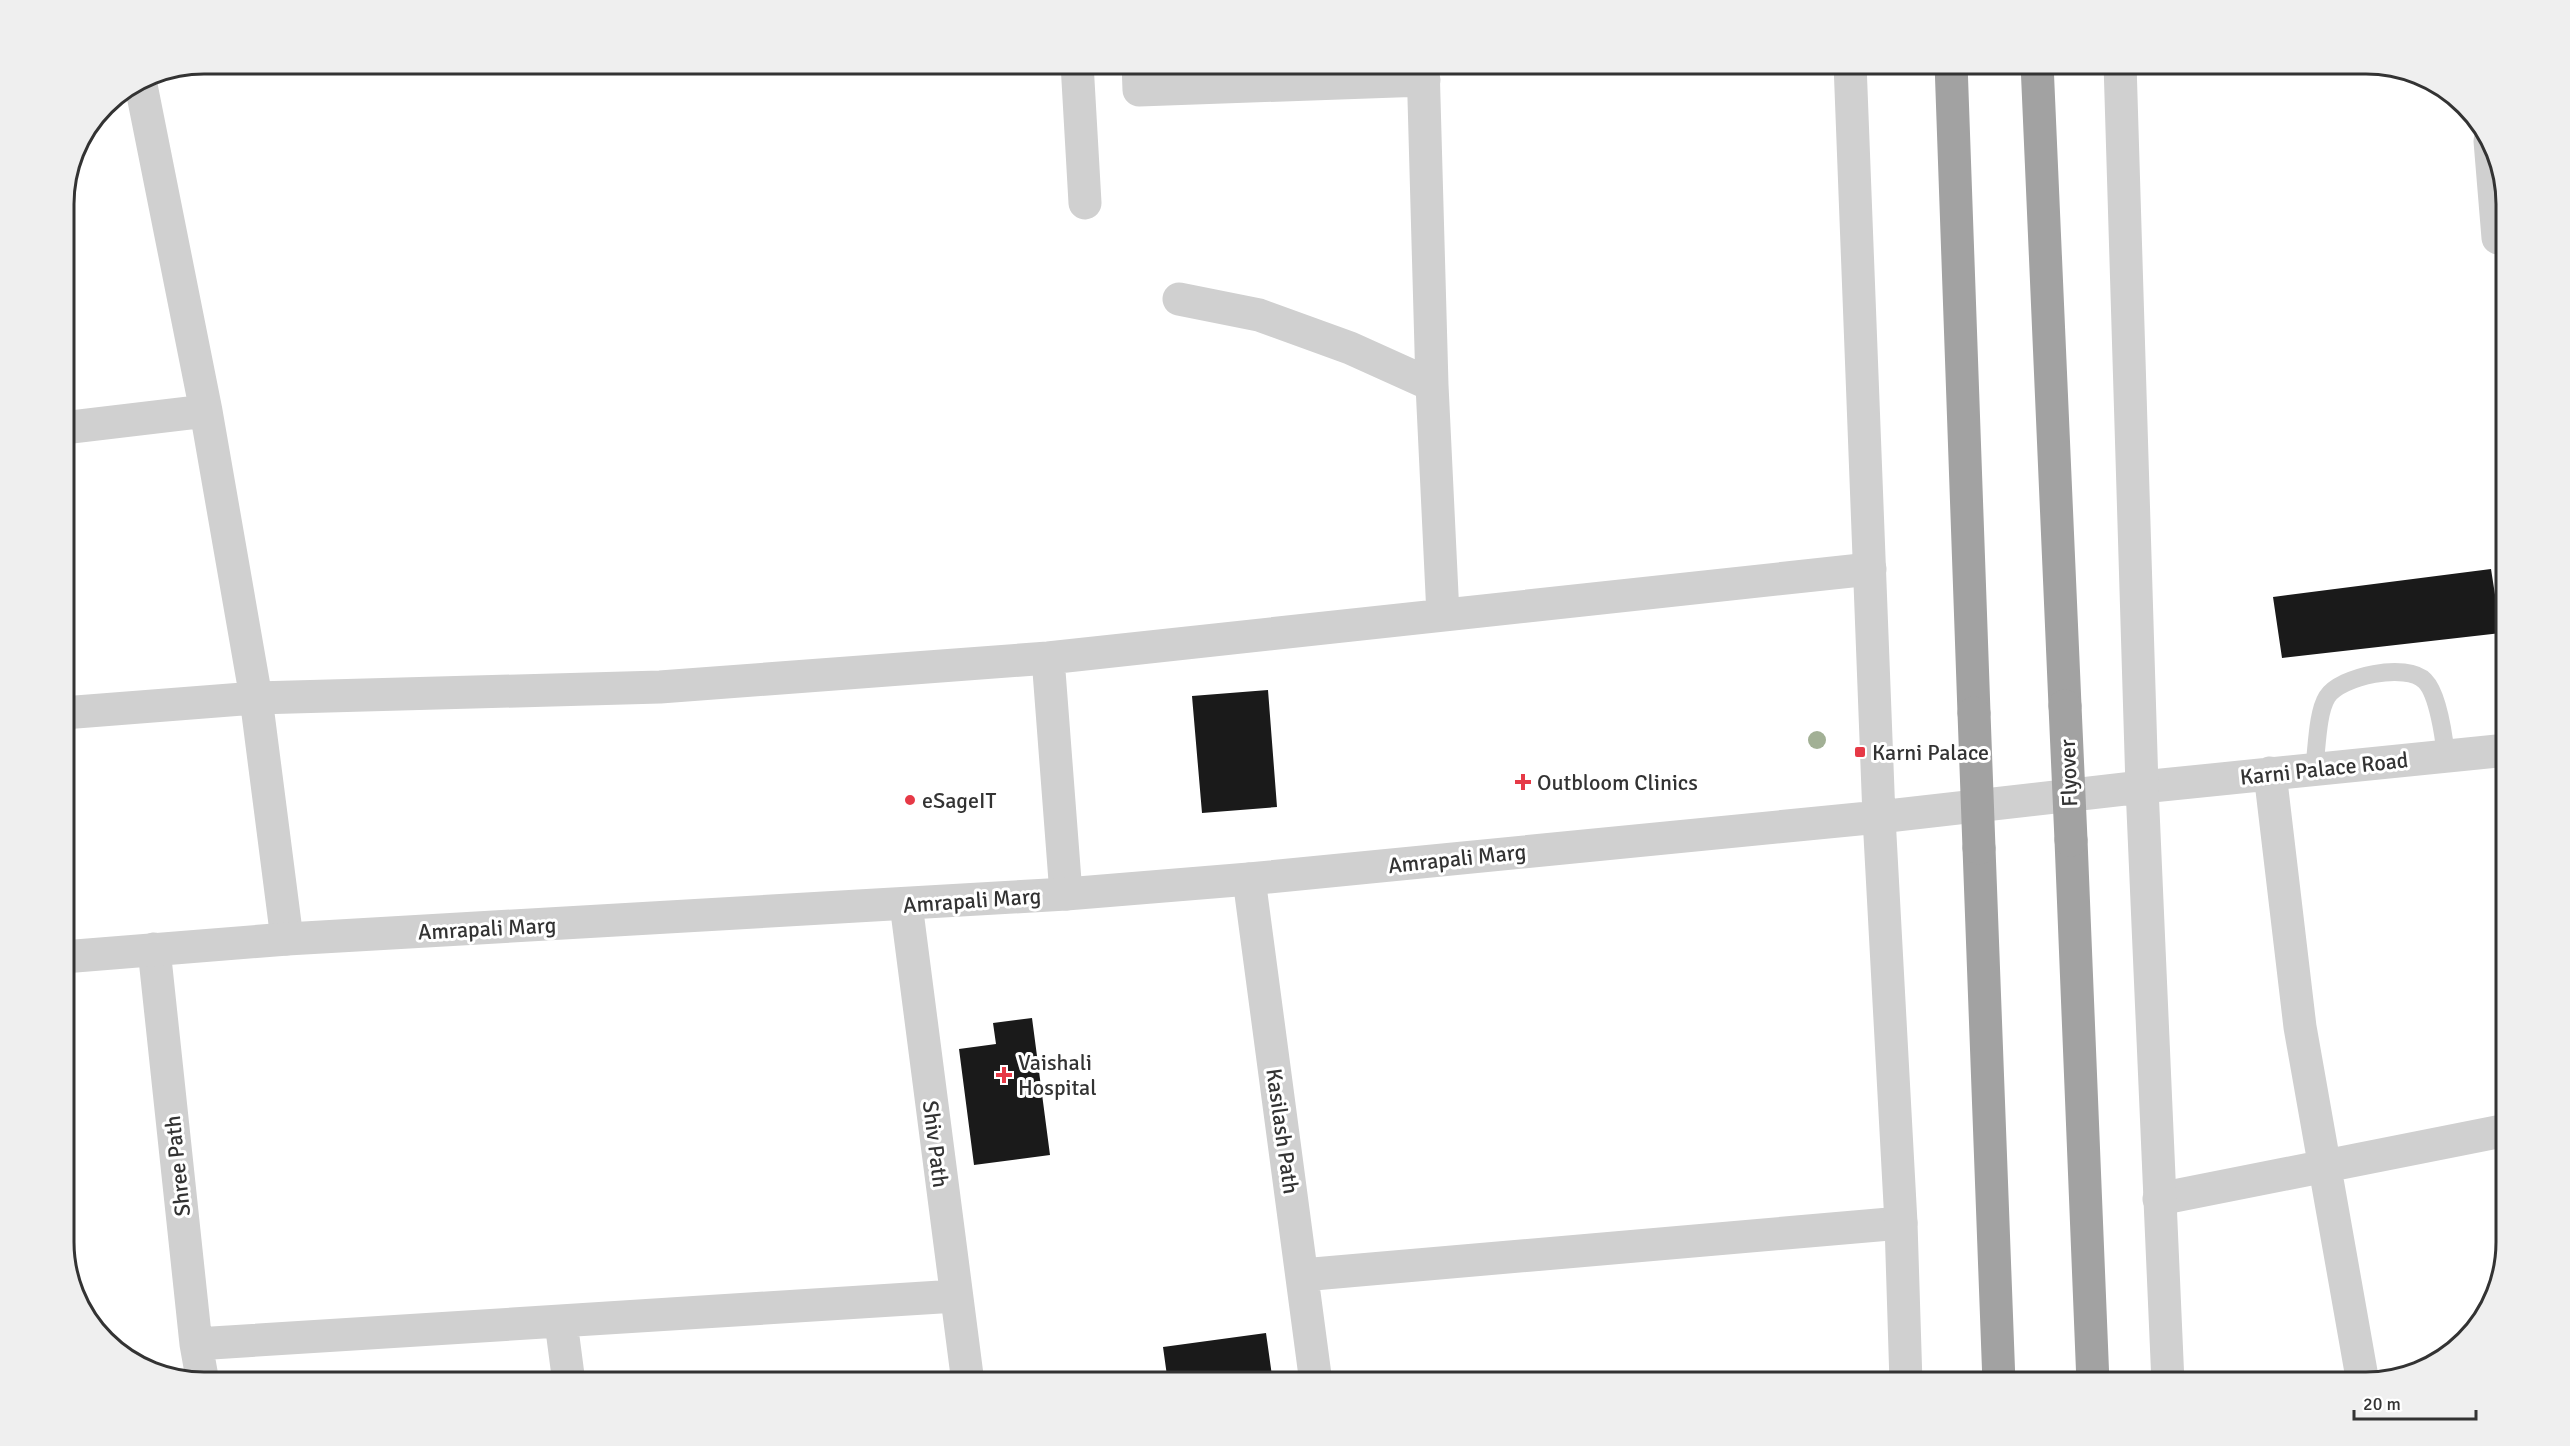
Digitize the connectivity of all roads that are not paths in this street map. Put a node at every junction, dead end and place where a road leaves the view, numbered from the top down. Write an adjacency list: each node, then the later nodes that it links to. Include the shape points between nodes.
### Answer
1 (1078, 74): 11 (street)
2 (1138, 74): 3 (street, via 1139,90)
3 (1391, 74)
4 (1423, 74): 14 (street)
5 (1850, 74): 17 (street)
6 (1951, 74): 47 (highway, bridge)
7 (2037, 74): 48 (highway, Flyover, bridge)
8 (2120, 74): 26 (street)
9 (142, 89): 15 (street)
10 (2493, 174): 12 (street)
11 (1085, 203)
12 (2496, 214)
13 (1179, 298): 14 (street, via 1259,315 1350,348)
14 (1432, 385): 18 (street)
15 (206, 411): 16 (street); 20 (street)
16 (74, 427)
17 (1870, 569): 18 (street); 27 (street)
18 (1443, 615): 19 (street)
19 (1048, 658): 20 (street, via 660,687); 29 (street)
20 (256, 698): 21 (street); 31 (street)
21 (74, 712)
22 (2496, 751): 23 (street, Karni Palace Road)
23 (2446, 756): 24 (street, Karni Palace Road); 24 (lane, via 2436,702 2425,681 2409,673 2386,673 2338,685 2327,697)
24 (2314, 769): 25 (street, Karni Palace Road)
25 (2270, 773): 26 (street, Karni Palace Road); 35 (street, via 2300,1027)
26 (2142, 787): 27 (street, Karni Palace Road); 36 (street)
27 (1880, 817): 28 (street, Amrapali Marg); 37 (street)
28 (1249, 879): 29 (street, Amrapali Marg); 38 (street, Kasilash Path)
29 (1066, 894): 30 (street, Amrapali Marg)
30 (906, 904): 31 (street, Amrapali Marg); 39 (street, Shiv Path)
31 (287, 939): 32 (street, Amrapali Marg)
32 (154, 950): 33 (street, Amrapali Marg); 41 (street, Shree Path)
33 (74, 956)
34 (2496, 1132): 35 (street)
35 (2324, 1166): 36 (street); 50 (street)
36 (2159, 1199): 49 (street)
37 (1900, 1223): 38 (street); 46 (street)
38 (1302, 1275): 45 (street, Kasilash Path)
39 (956, 1296): 40 (street); 44 (street, Shiv Path)
40 (561, 1322): 41 (street); 43 (street)
41 (196, 1344): 42 (street, Shree Path)
42 (201, 1372)
43 (568, 1372)
44 (966, 1372)
45 (1315, 1372)
46 (1906, 1372)
47 (1999, 1372)
48 (2093, 1372)
49 (2167, 1372)
50 (2361, 1372)

